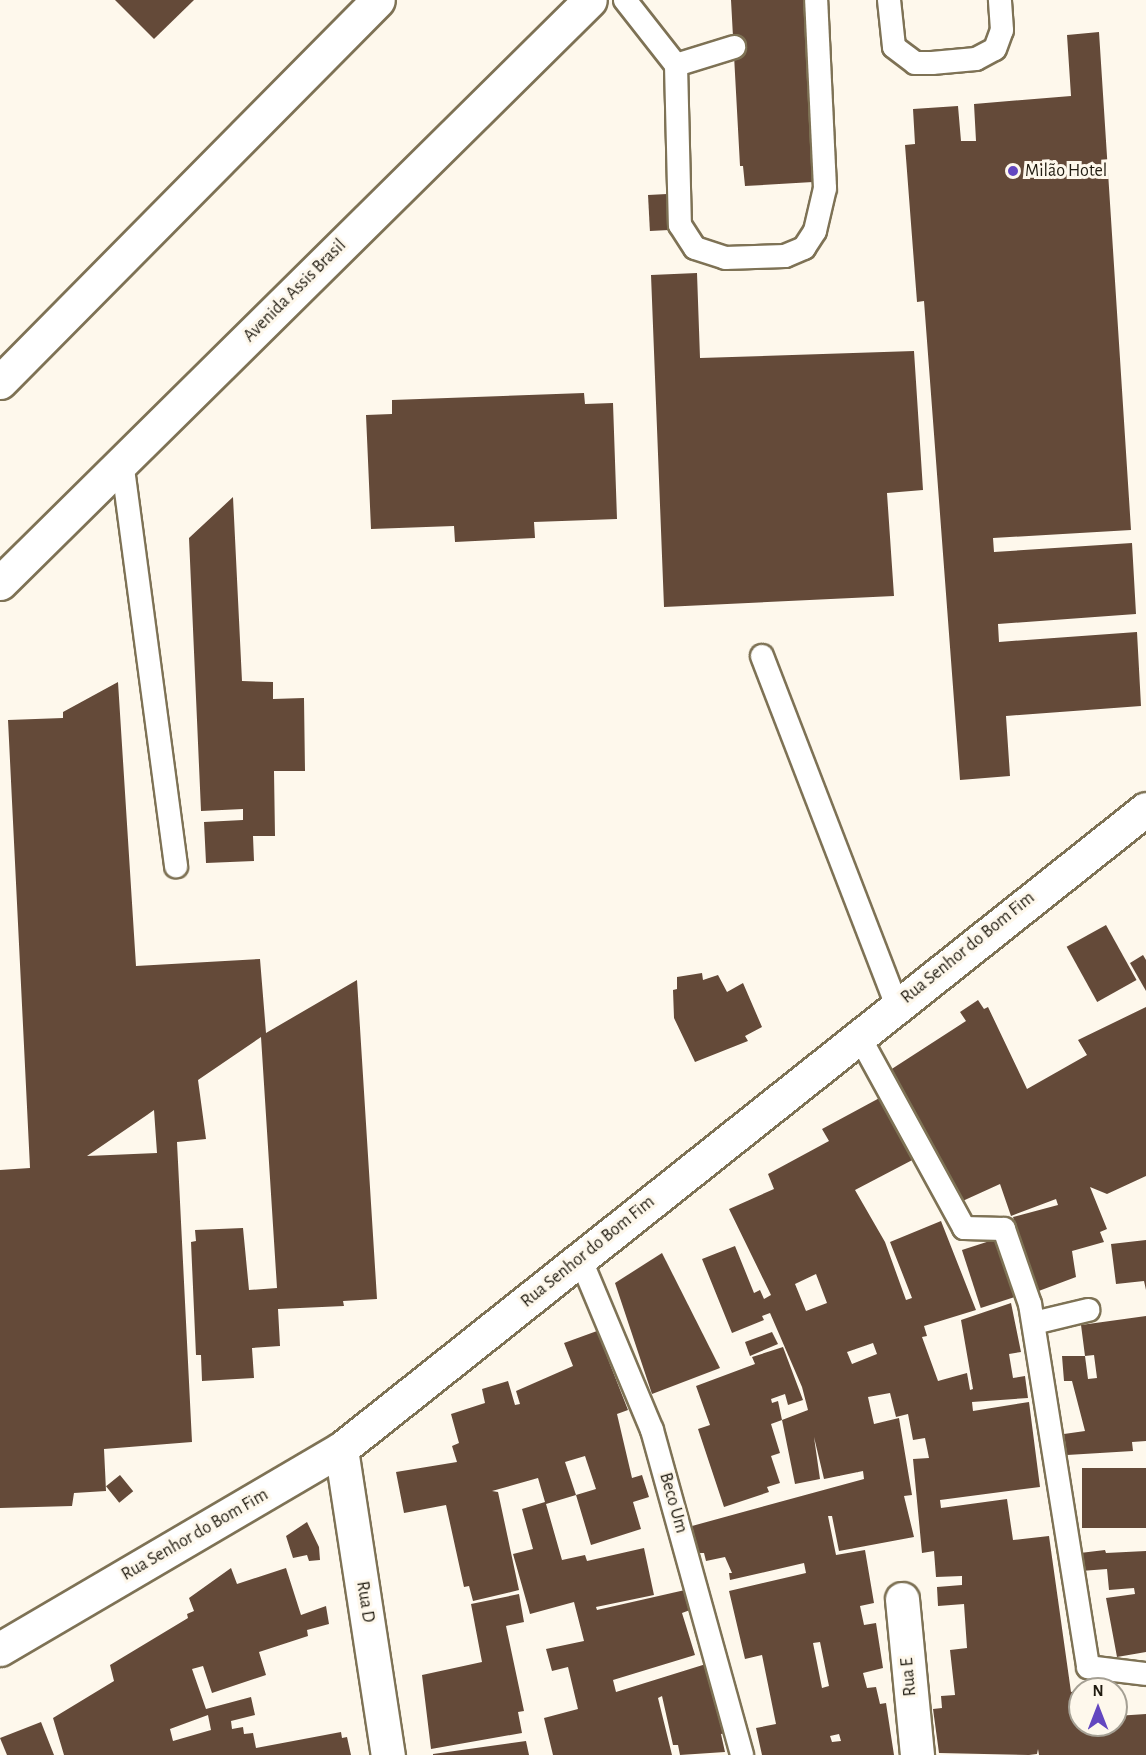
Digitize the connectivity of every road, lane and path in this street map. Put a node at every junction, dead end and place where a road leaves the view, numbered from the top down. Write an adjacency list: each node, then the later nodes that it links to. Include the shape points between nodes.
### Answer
1 (378, 0): 9 (street)
2 (590, 0): 10 (street, Avenida Assis Brasil)
3 (625, 0): 8 (lane)
4 (816, 0): 8 (lane, via 812,27 825,188 811,239 804,248 785,256 725,258 695,248 680,225)
5 (889, 0): 6 (lane, via 894,47 915,63 976,59 995,49 1002,30)
6 (999, 0)
7 (734, 47): 8 (lane)
8 (676, 65)
9 (0, 382)
10 (122, 461): 11 (street, Avenida Assis Brasil); 14 (lane)
11 (0, 583)
12 (762, 656): 15 (lane)
13 (1146, 809): 15 (street, Rua Senhor do Bom Fim)
14 (176, 866)
15 (897, 1005): 16 (street, Rua Senhor do Bom Fim)
16 (859, 1036): 17 (street, Rua Senhor do Bom Fim); 19 (lane, via 964,1228 1004,1230)
17 (580, 1258): 20 (street, Rua Senhor do Bom Fim); 25 (lane, Beco Um, via 652,1430)
18 (1088, 1310): 19 (lane)
19 (1034, 1323): 23 (lane, via 1088,1667)
20 (341, 1449): 22 (street, Rua Senhor do Bom Fim); 24 (street, Rua D)
21 (902, 1599): 26 (street, Rua E)
22 (0, 1649)
23 (1146, 1674)
24 (388, 1755)
25 (742, 1755)
26 (917, 1755)

